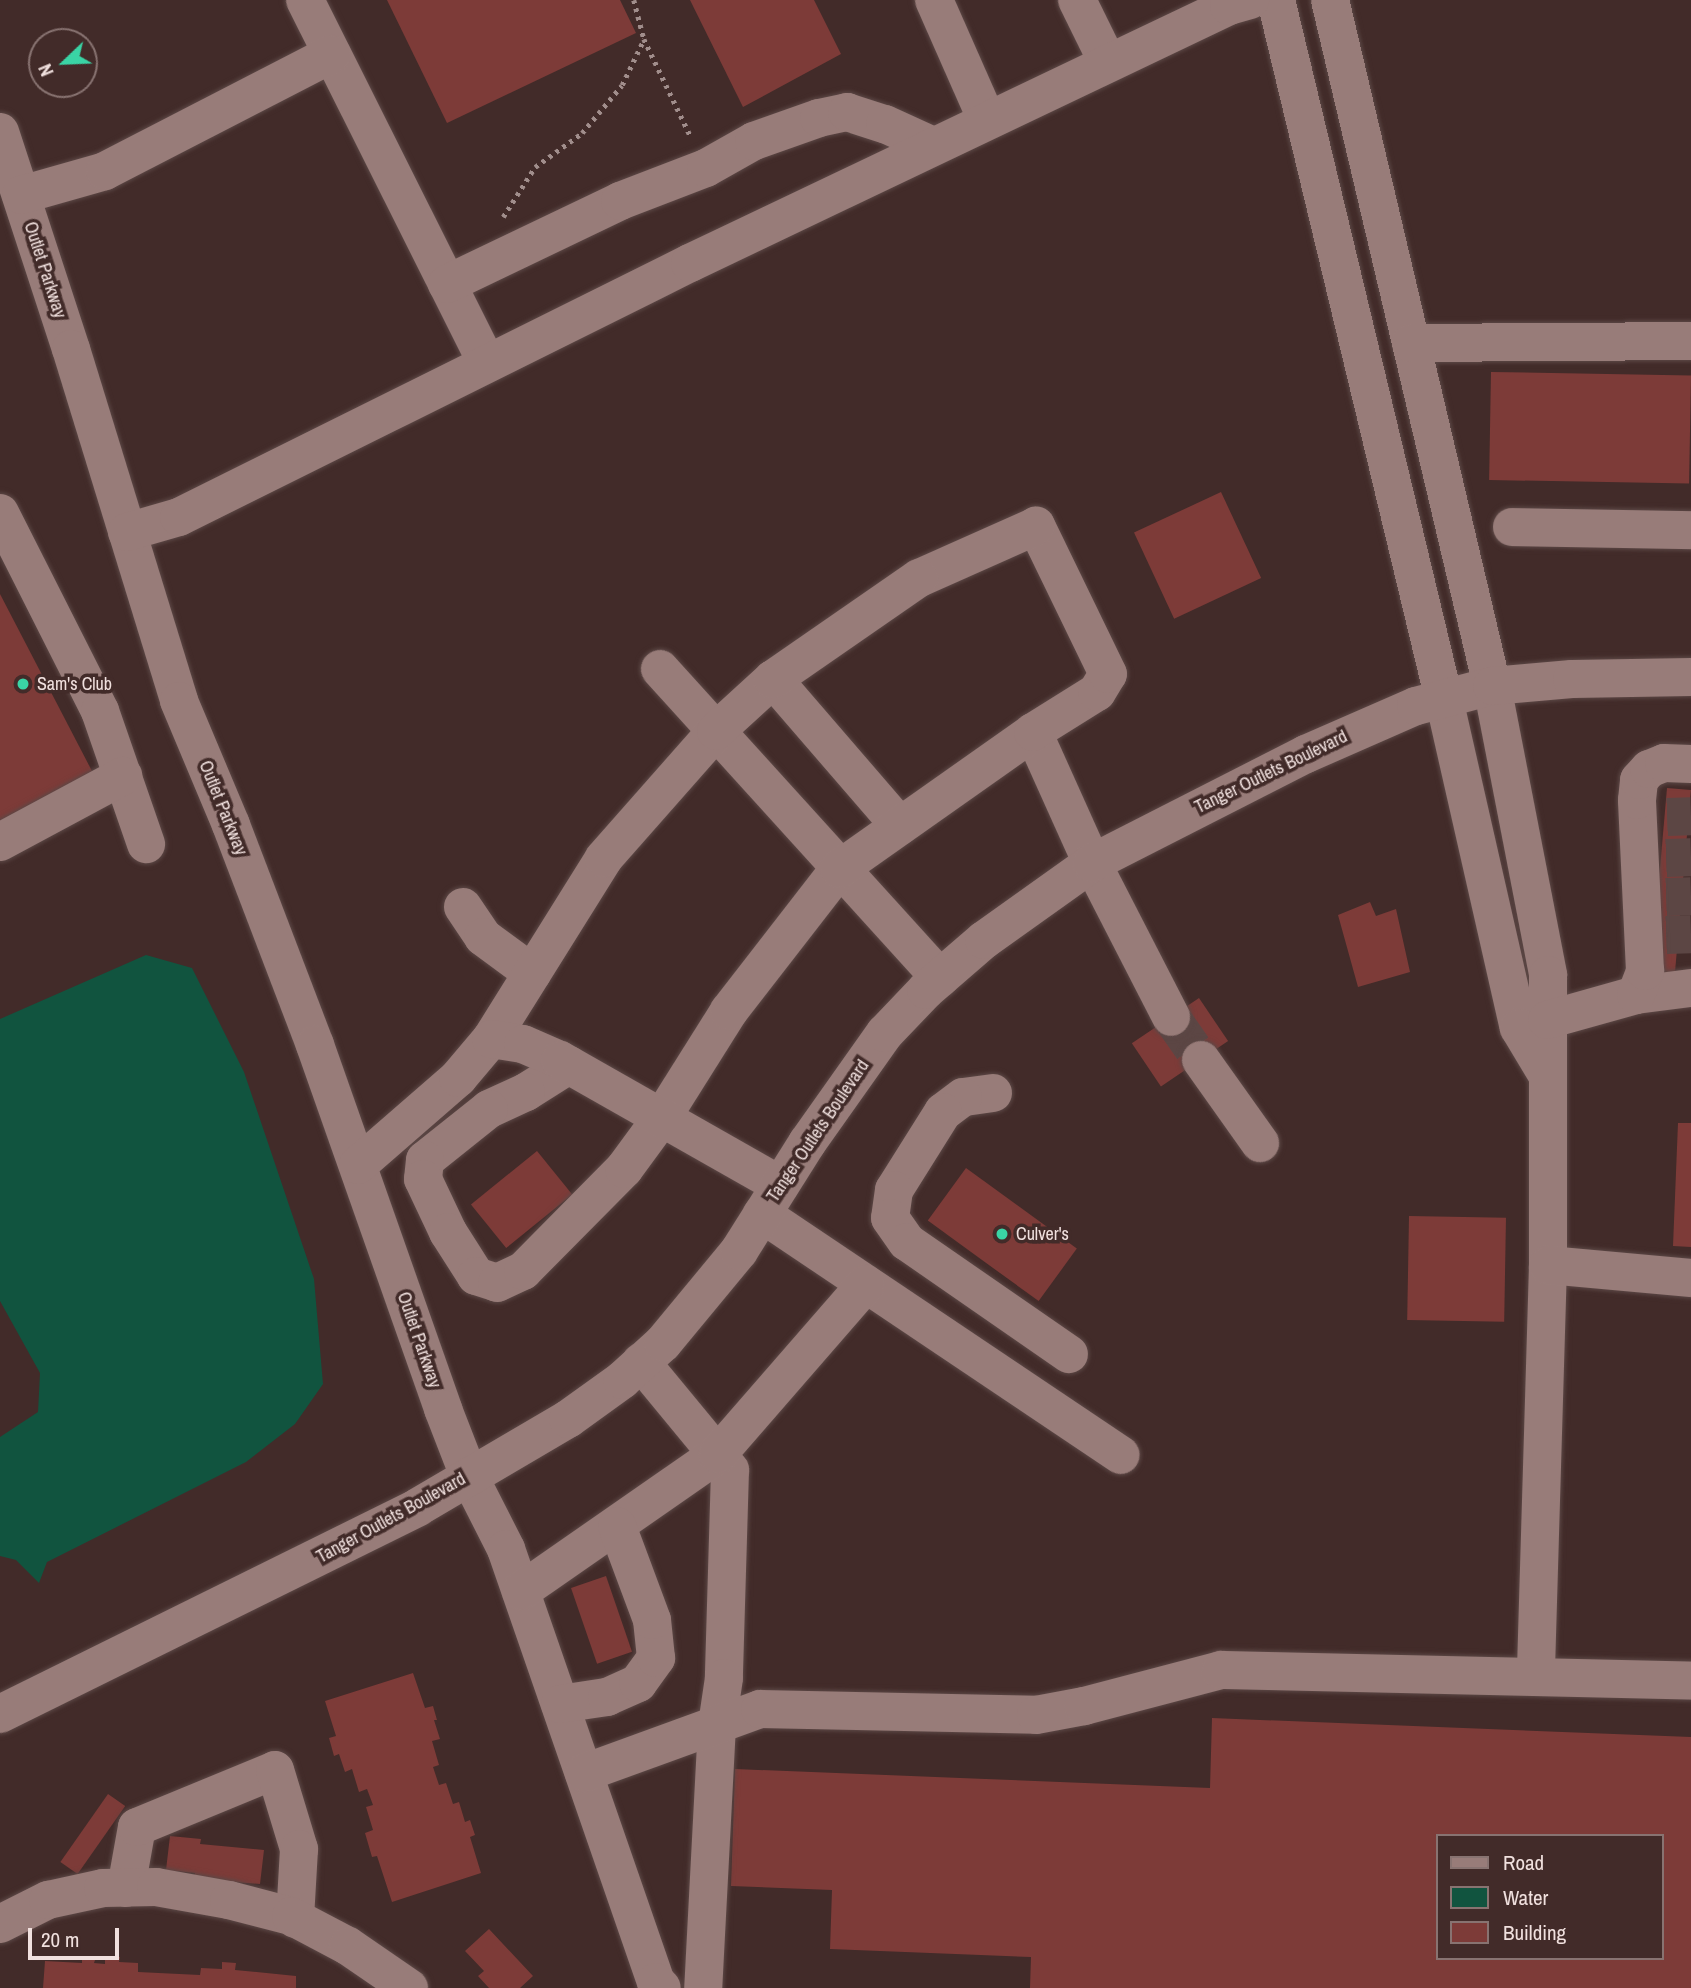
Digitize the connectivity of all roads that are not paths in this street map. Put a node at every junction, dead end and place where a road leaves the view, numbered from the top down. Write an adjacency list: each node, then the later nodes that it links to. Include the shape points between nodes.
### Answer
1 (305, 0): 7 (street)
2 (934, 0): 9 (street)
3 (1077, 0): 8 (street)
4 (1251, 0): 8 (street, via 1229,5)
5 (1276, 0): 25 (street)
6 (1330, 0): 15 (street)
7 (331, 54): 12 (street, via 105,172); 13 (street)
8 (1108, 63): 9 (street)
9 (987, 120): 11 (street)
10 (0, 132): 12 (street, Outlet Parkway)
11 (933, 146): 13 (street, via 847,112 819,118 754,141 706,168 620,201); 16 (street)
12 (21, 195): 20 (street, Outlet Parkway)
13 (447, 284): 16 (street)
14 (1691, 341): 15 (street)
15 (1410, 343): 24 (street)
16 (487, 363): 20 (street, via 179,517)
17 (0, 513): 29 (street, via 100,711)
18 (1512, 527): 19 (street)
19 (1691, 530)
20 (127, 532): 49 (street, Outlet Parkway, via 179,701 231,825)
21 (660, 669): 26 (street)
22 (1691, 677): 24 (street, Tanger Outlets Boulevard)
23 (773, 679): 26 (street); 27 (street, via 919,579 1036,526 1108,674 1097,692); 30 (street)
24 (1492, 686): 25 (street, Tanger Outlets Boulevard); 41 (street, via 1548,975)
25 (1444, 699): 33 (street, Tanger Outlets Boulevard, via 1416,706 1306,754); 45 (street, via 1519,1028)
26 (716, 731): 34 (street); 36 (street, via 604,858)
27 (1032, 732): 30 (street); 33 (street)
28 (1691, 764): 39 (street, via 1664,763 1639,780 1652,818 1655,935)
29 (122, 776): 31 (street); 32 (street)
30 (900, 826): 34 (street)
31 (0, 842)
32 (146, 844)
33 (1092, 863): 37 (street, Tanger Outlets Boulevard); 40 (street)
34 (839, 869): 37 (street); 47 (street, via 729,1011)
35 (463, 907): 36 (street, via 483,937)
36 (532, 973): 42 (street)
37 (940, 978): 50 (street, Tanger Outlets Boulevard, via 885,1032)
38 (1691, 988): 39 (street)
39 (1636, 995): 41 (street)
40 (1171, 1017)
41 (1547, 1020): 45 (street)
42 (491, 1040): 44 (street, via 523,1044); 49 (street, via 458,1078)
43 (1201, 1060): 48 (street)
44 (569, 1065): 47 (street); 47 (street, via 489,1109 425,1160 423,1179 447,1232 476,1276 497,1283 523,1271 624,1169)
45 (1546, 1073): 51 (street)
46 (993, 1093): 54 (street, via 962,1097 943,1112 894,1190 890,1218 907,1242)
47 (663, 1116): 50 (street)
48 (1260, 1143)
49 (358, 1165): 58 (street, Outlet Parkway)
50 (771, 1200): 53 (street); 55 (street, Tanger Outlets Boulevard, via 706,1293)
51 (1548, 1265): 52 (street); 61 (street)
52 (1691, 1278)
53 (866, 1284): 56 (street); 57 (street)
54 (1069, 1354)
55 (640, 1362): 56 (street); 58 (street, Tanger Outlets Boulevard, via 568,1419)
56 (718, 1454): 59 (street); 65 (street, via 730,1470 724,1678)
57 (1121, 1455)
58 (469, 1476): 60 (street, Outlet Parkway, via 506,1549); 64 (street, Tanger Outlets Boulevard, via 331,1553)
59 (617, 1526): 60 (street); 63 (street, via 652,1620 656,1658 638,1684 607,1697)
60 (521, 1591): 63 (street, Outlet Parkway)
61 (1536, 1677): 62 (street); 65 (street, via 1221,1670 1036,1715 760,1709)
62 (1691, 1681)
63 (560, 1704): 66 (street, Outlet Parkway)
64 (0, 1714)
65 (717, 1725): 66 (street); 72 (street)
66 (584, 1773): 71 (street, Outlet Parkway, via 656,1982)
67 (126, 1888): 68 (street, via 156,1887 229,1900); 68 (street, via 137,1827 275,1770 299,1849); 69 (street, via 48,1900)
68 (295, 1919): 70 (street, via 348,1946)
69 (0, 1924)
70 (409, 1988)
71 (662, 1988)
72 (703, 1988)

